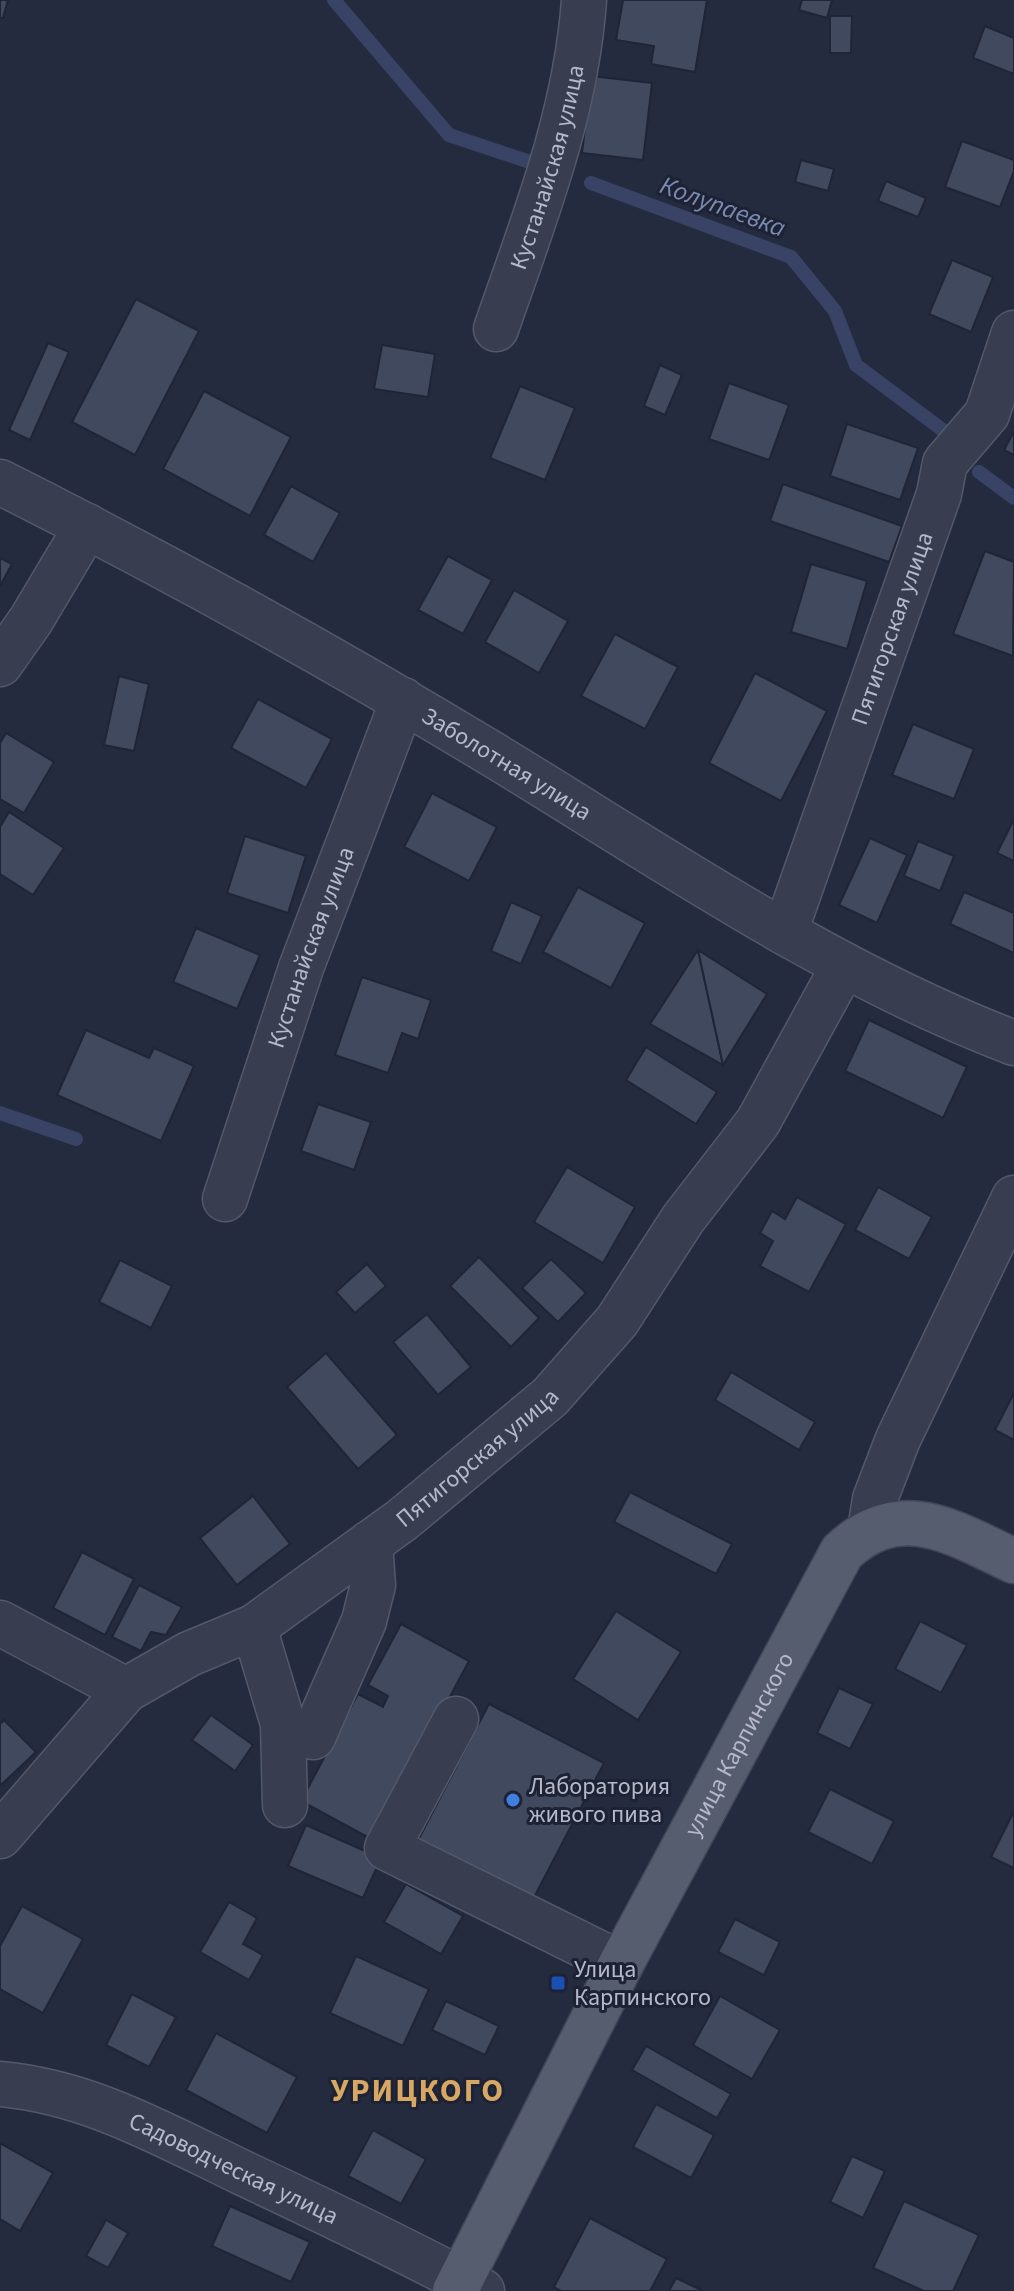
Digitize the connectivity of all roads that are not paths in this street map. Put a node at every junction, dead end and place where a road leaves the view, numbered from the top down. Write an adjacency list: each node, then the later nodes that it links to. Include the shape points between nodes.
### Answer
1 (584, 0): 2 (street, Кустанайская улица, via 556,157)
2 (496, 329)
3 (1014, 333): 8 (street, Пятигорская улица, via 987,414 945,463 939,494)
4 (0, 482): 5 (street, Заболотная улица)
5 (87, 526): 6 (street); 7 (street, Заболотная улица)
6 (0, 664)
7 (403, 700): 8 (street, Заболотная улица); 12 (street, Кустанайская улица, via 301,968)
8 (785, 932): 9 (street, Заболотная улица)
9 (843, 967): 10 (street, Заболотная улица); 14 (street, Пятигорская улица, via 758,1122 683,1219 617,1321 550,1397)
10 (1014, 1043)
11 (1014, 1198): 13 (street, via 898,1439 875,1499)
12 (225, 1199)
13 (870, 1530): 15 (main road, via 930,1525); 23 (main road, улица Карпинского, via 842,1552 830,1571)
14 (370, 1543): 17 (street, Пятигорская улица); 20 (street, via 373,1585 364,1621)
15 (1014, 1561)
16 (0, 1623): 18 (street)
17 (254, 1627): 18 (street, Пятигорская улица, via 189,1654); 21 (street, via 283,1724)
18 (126, 1690): 22 (street, Пятигорская улица)
19 (456, 1719): 23 (street, via 387,1848)
20 (313, 1737)
21 (285, 1805)
22 (0, 1836)
23 (621, 1964): 25 (main road, улица Карпинского)
24 (0, 2084): 25 (street, Садоводческая улица, via 45,2088 109,2109)
25 (466, 2287)

